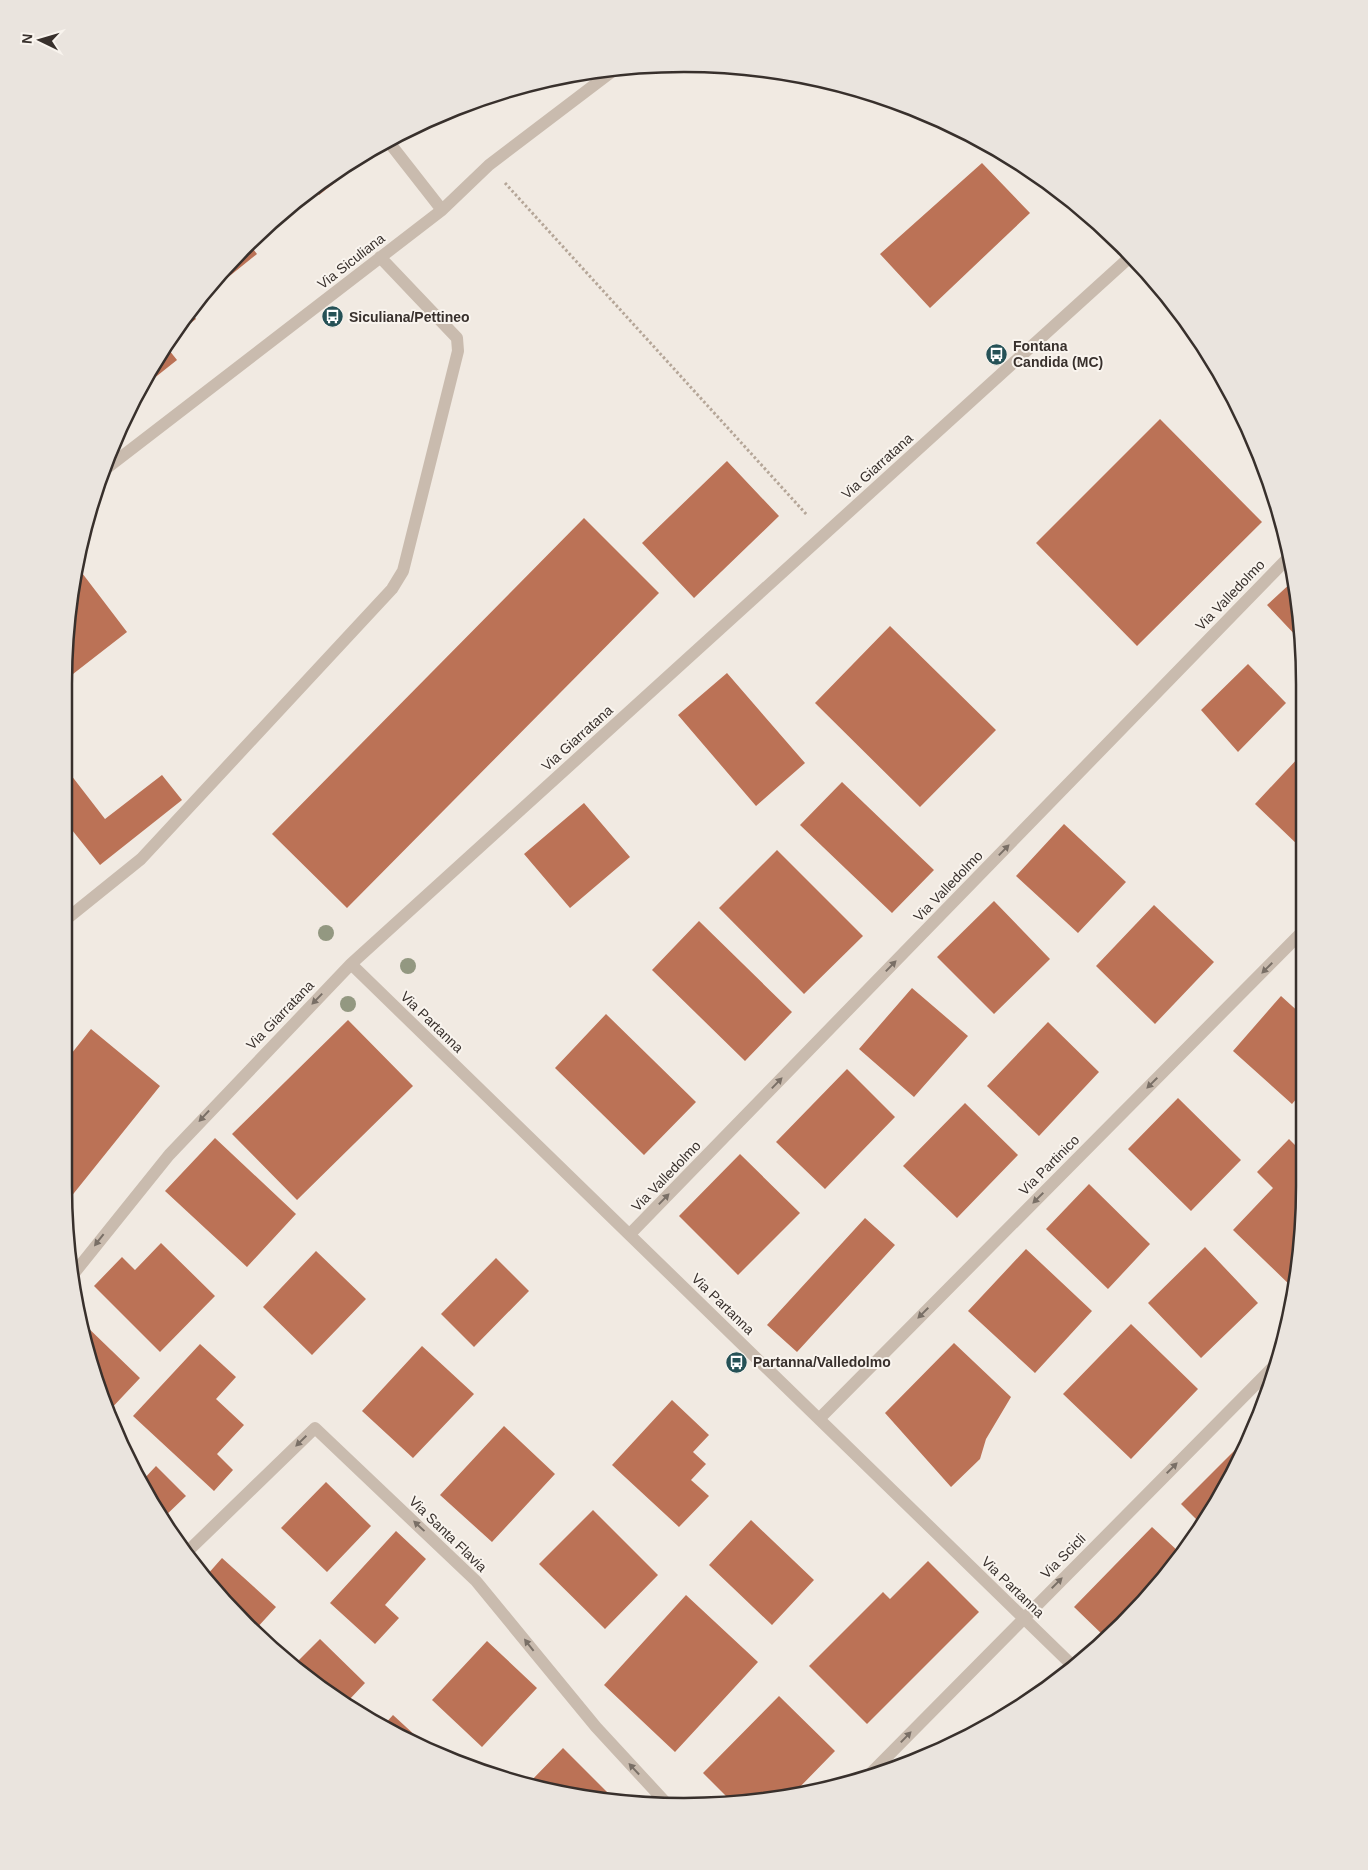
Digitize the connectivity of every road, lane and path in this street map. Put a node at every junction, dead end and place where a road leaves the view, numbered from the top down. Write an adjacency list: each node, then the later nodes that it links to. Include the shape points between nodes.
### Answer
1 (603, 78): 3 (street, Via Siculiana)
2 (392, 147): 4 (street)
3 (489, 165): 4 (street, Via Siculiana); 8 (path)
4 (442, 210): 5 (street, Via Siculiana)
5 (380, 257): 7 (street, Via Siculiana); 10 (street, via 457,338 458,351 403,571 392,589 141,859)
6 (1125, 261): 8 (street, Via Giarratana)
7 (114, 462)
8 (824, 534): 12 (street, Via Giarratana)
9 (1283, 562): 13 (street, Via Valledolmo, one-way to 9)
10 (72, 915)
11 (1296, 938): 16 (street, Via Partinico, one-way to 16)
12 (351, 964): 13 (street, Via Partanna); 14 (street, Via Giarratana, one-way to 14, via 169,1155)
13 (630, 1234): 16 (street, Via Partanna)
14 (78, 1268)
15 (1266, 1374): 18 (street, Via Scicli, one-way to 15)
16 (819, 1418): 18 (street, Via Partanna)
17 (192, 1548): 21 (street, Via Santa Flavia, one-way to 17, via 601,1733 476,1581 315,1428)
18 (1023, 1618): 19 (street, Via Partanna); 20 (street, Via Scicli, one-way to 18)
19 (1068, 1661)
20 (878, 1766)
21 (660, 1797)

